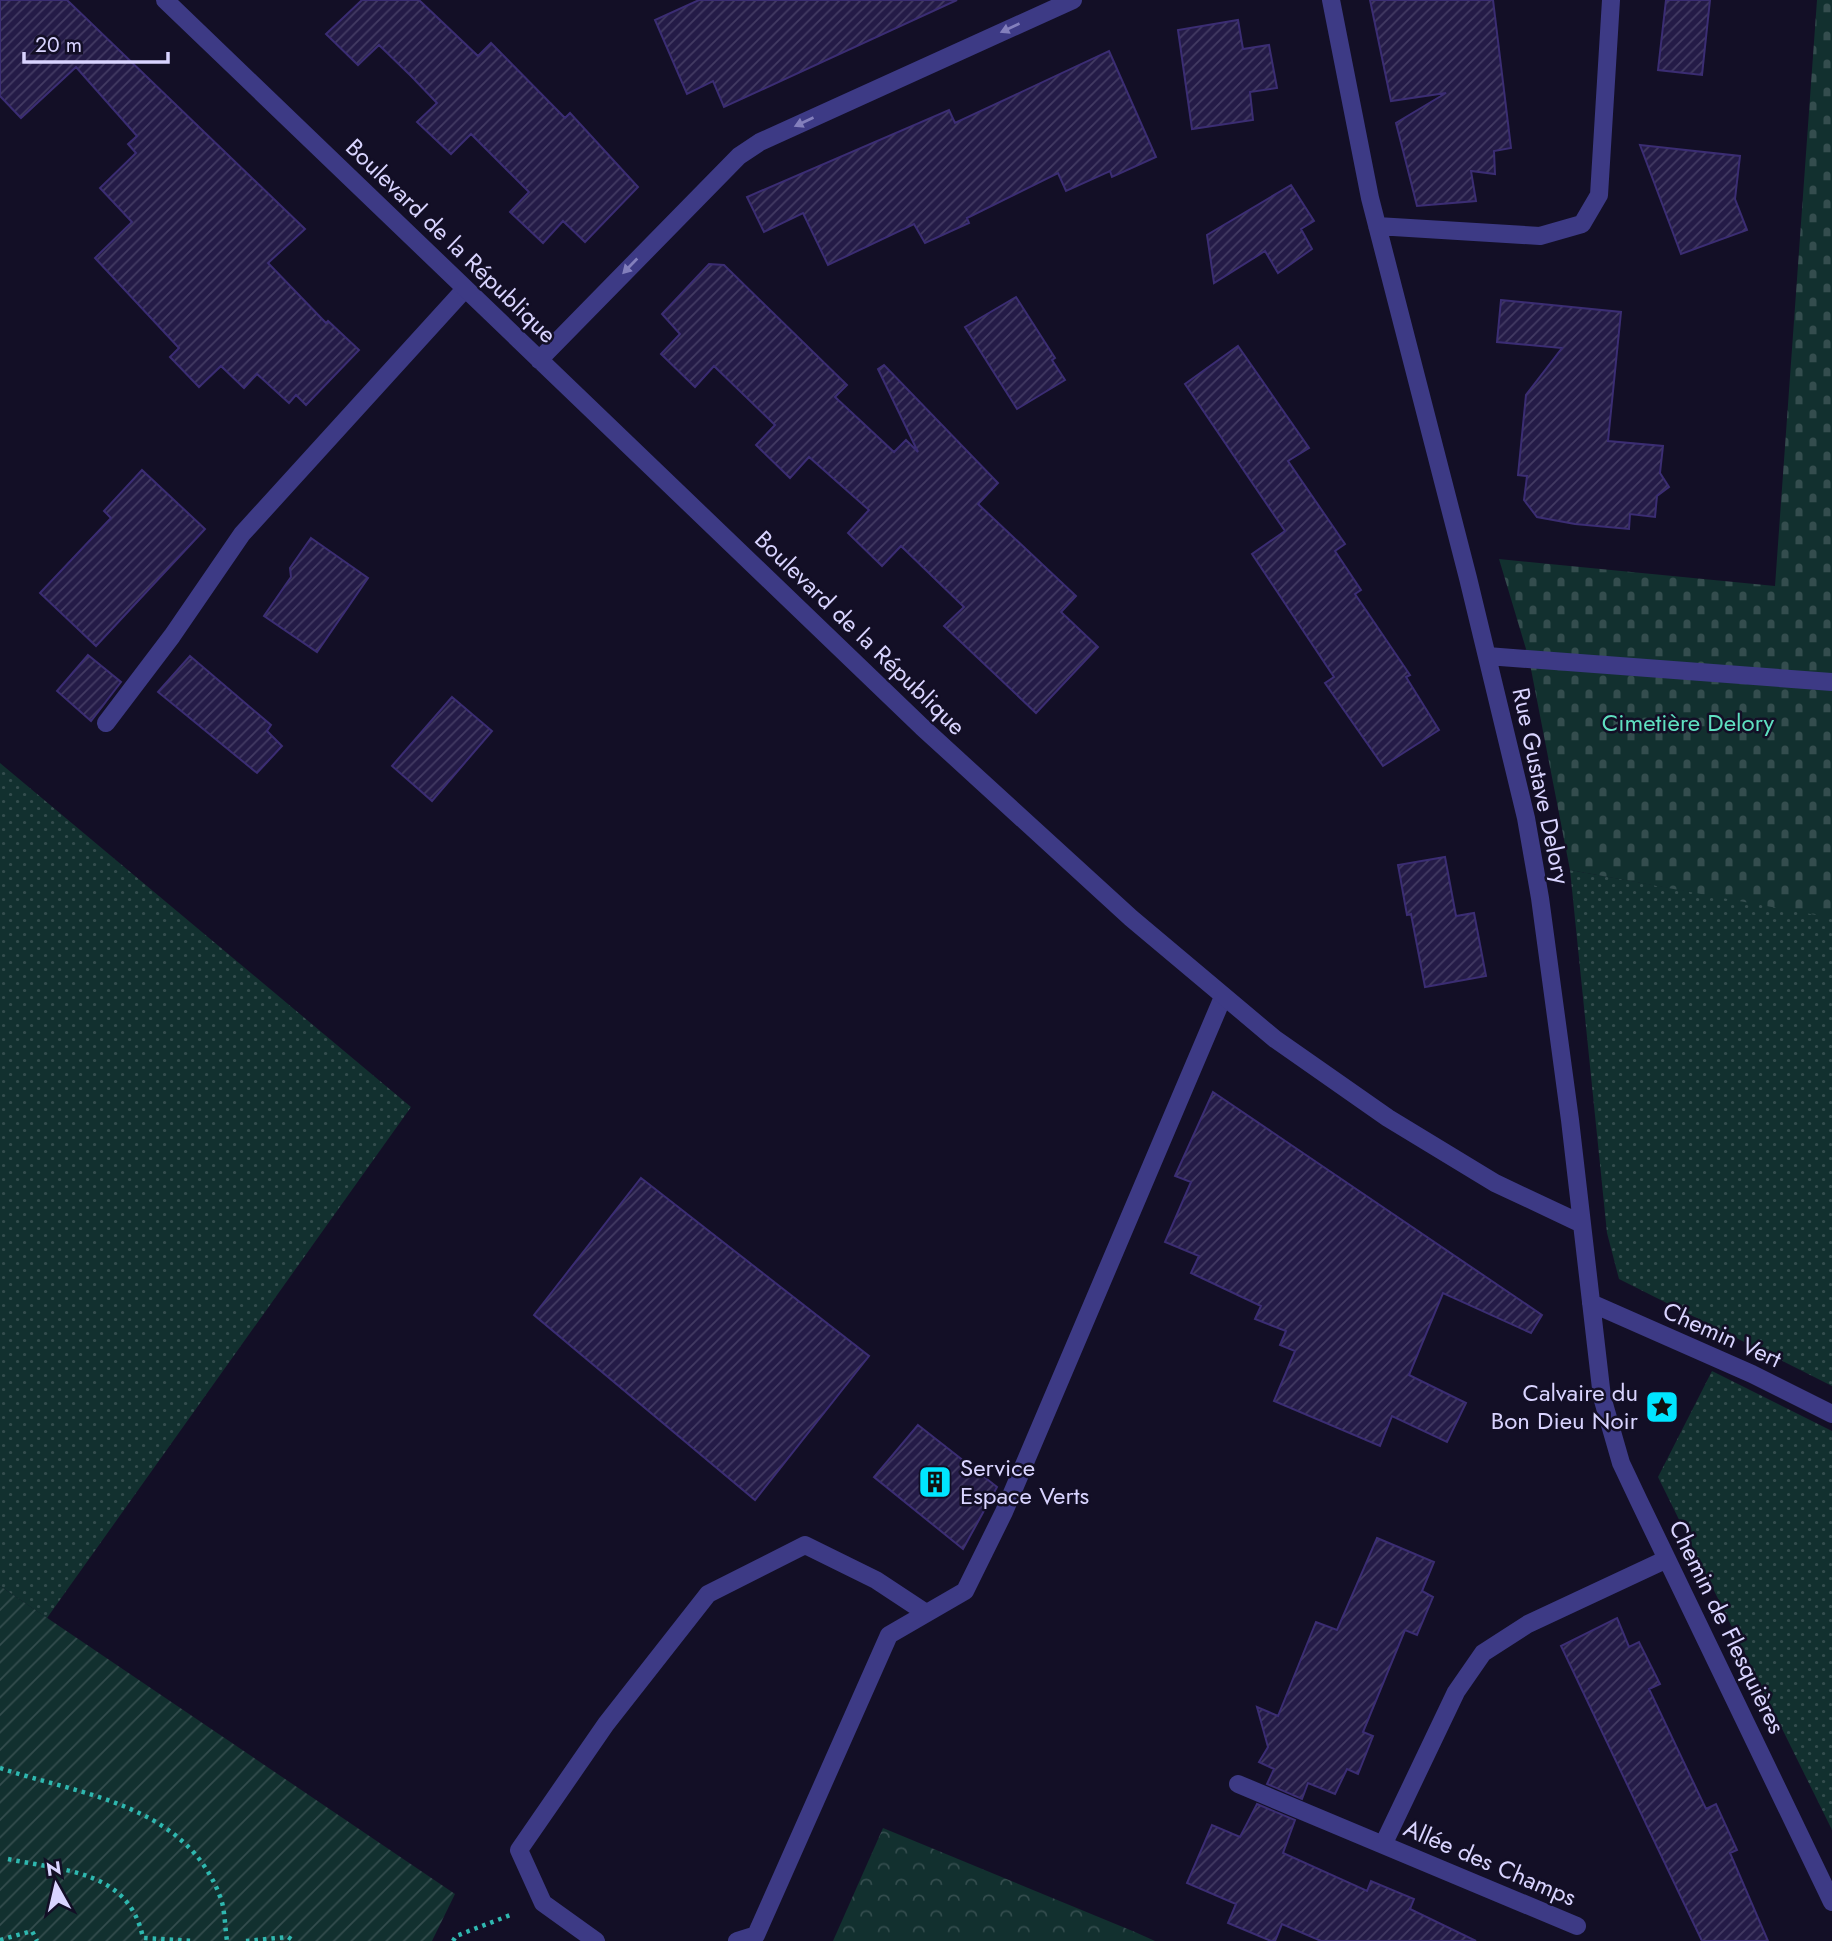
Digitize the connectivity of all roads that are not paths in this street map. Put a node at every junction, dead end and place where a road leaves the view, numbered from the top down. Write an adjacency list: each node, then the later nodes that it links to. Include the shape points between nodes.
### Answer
1 (165, 0): 6 (street, Boulevard de la République)
2 (1073, 0): 7 (street, one-way to 7, via 760,142 739,156)
3 (1331, 0): 5 (street, Rue Gustave Delory, via 1354,131)
4 (1611, 0): 5 (street, via 1599,195 1582,224 1540,236)
5 (1377, 226): 8 (street, Rue Gustave Delory)
6 (465, 289): 7 (street, Boulevard de la République); 10 (street, via 242,534)
7 (539, 359): 11 (street, Boulevard de la République, via 1017,817)
8 (1487, 656): 9 (street); 12 (street, Rue Gustave Delory, via 1532,851)
9 (1832, 682)
10 (106, 723)
11 (1223, 997): 12 (street, Boulevard de la République, via 1388,1118 1495,1183); 17 (street, via 1004,1512 965,1591)
12 (1582, 1224): 13 (street, Rue Gustave Delory)
13 (1591, 1303): 14 (street, Rue Gustave Delory); 15 (street, Chemin Vert)
14 (1597, 1367): 16 (street, Chemin de Flesquières, via 1621,1463)
15 (1832, 1414)
16 (1667, 1559): 19 (street, Allée des Champs, via 1528,1625 1483,1653 1455,1692); 20 (street, Chemin de Flesquières)
17 (926, 1614): 22 (street, via 876,1580 806,1545 708,1594 606,1724 519,1850 543,1903); 23 (street, via 889,1635 756,1935)
18 (1238, 1784): 19 (street, Allée des Champs)
19 (1383, 1845): 21 (street, Allée des Champs)
20 (1832, 1902)
21 (1577, 1926)
22 (596, 1941)
23 (737, 1941)

